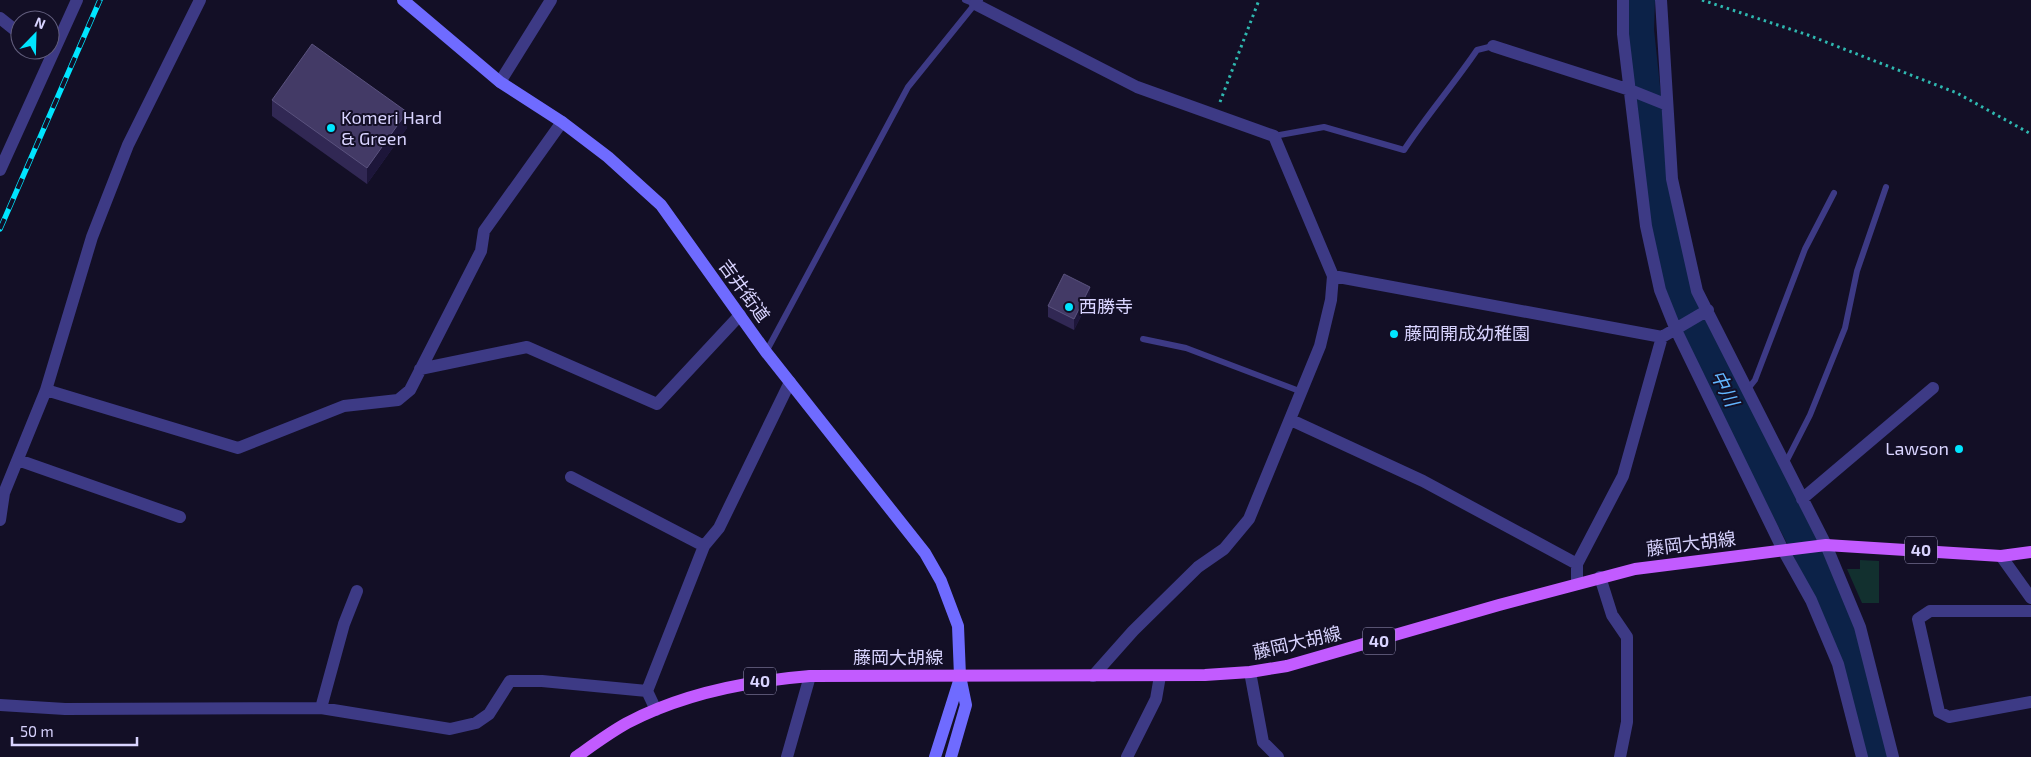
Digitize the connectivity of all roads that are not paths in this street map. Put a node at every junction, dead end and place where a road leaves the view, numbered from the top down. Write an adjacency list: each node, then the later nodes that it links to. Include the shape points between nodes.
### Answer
1 (77, 0): 10 (street)
2 (200, 0): 31 (street, via 128,145 92,238)
3 (403, 0): 13 (main road, 吉井街道)
4 (551, 0): 13 (street)
5 (1623, 0): 14 (street)
6 (1661, 0): 15 (street)
7 (972, 1): 17 (street, via 1137,87); 27 (lane, via 908,87)
8 (0, 18): 9 (street)
9 (10, 26)
10 (60, 30)
11 (1493, 46): 14 (street); 17 (lane, via 1477,50 1404,150 1324,127)
12 (44, 60): 18 (street)
13 (500, 82): 16 (main road, 吉井街道)
14 (1630, 90): 15 (street); 24 (street, via 1646,226 1660,290)
15 (1665, 104): 22 (street, via 1676,208 1697,291)
16 (562, 122): 23 (main road, 吉井街道, via 615,163 661,205); 28 (street, via 484,231 481,251)
17 (1274, 136): 21 (street)
18 (0, 170)
19 (1886, 187): 36 (lane, via 1857,271 1845,328 1810,415)
20 (1834, 194): 32 (lane, via 1805,249 1755,380)
21 (1333, 276): 25 (street); 33 (street, via 1320,346)
22 (1708, 310): 24 (street); 32 (street)
23 (740, 315): 27 (main road, 吉井街道); 28 (street, via 657,404 527,347)
24 (1676, 330): 25 (street); 43 (street)
25 (1662, 337): 46 (street, via 1623,476)
26 (1144, 340): 33 (lane, via 1186,348)
27 (766, 352): 29 (main road, 吉井街道)
28 (420, 369): 31 (street, via 410,390 398,400 344,406 238,448)
29 (790, 382): 42 (street, via 719,528); 54 (main road, 吉井街道, via 925,553 958,626)
30 (1933, 388): 38 (street)
31 (46, 390): 35 (street)
32 (1747, 390): 36 (street)
33 (1302, 392): 34 (street)
34 (1290, 420): 46 (street, via 1423,481); 55 (street, via 1249,519 1224,549 1198,567)
35 (18, 460): 39 (street); 40 (street, via 4,493)
36 (1785, 465): 38 (street)
37 (571, 477): 42 (street)
38 (1802, 499): 41 (street)
39 (180, 517)
40 (0, 520)
41 (1826, 545): 43 (main road, 藤岡大胡線 / 40); 45 (main road, 藤岡大胡線 / 40); 70 (street, via 1860,628)
42 (704, 546): 57 (street)
43 (1787, 550): 47 (main road, 藤岡大胡線 / 40, via 1635,569); 69 (street, via 1838,664)
44 (2031, 552): 45 (main road, 藤岡大胡線 / 40)
45 (2001, 556): 50 (street)
46 (1577, 564): 48 (street)
47 (1600, 577): 48 (main road, 藤岡大胡線 / 40); 68 (street, via 1612,615 1628,637 1627,722)
48 (1577, 584): 52 (main road, 藤岡大胡線 / 40, via 1332,655)
49 (357, 591): 60 (street, via 344,624)
50 (2031, 598)
51 (2031, 611): 58 (street, via 1930,611 1918,619 1939,712 1949,717)
52 (1250, 672): 56 (main road, 藤岡大胡線 / 40); 67 (street, via 1263,742)
53 (810, 676): 54 (main road, 藤岡大胡線 / 40); 61 (main road, 藤岡大胡線 / 40, via 723,688); 63 (street)
54 (960, 676): 55 (main road, 藤岡大胡線 / 40); 64 (main road); 65 (main road, via 966,705)
55 (1093, 676): 56 (main road, 藤岡大胡線 / 40)
56 (1160, 676): 66 (street, via 1156,699)
57 (647, 691): 60 (street, via 542,680 510,681 489,714 476,723 450,729); 61 (street)
58 (2031, 702)
59 (0, 705): 60 (street, via 65,709)
60 (321, 708)
61 (656, 710): 62 (main road, 藤岡大胡線 / 40, via 627,723)
62 (576, 757)
63 (787, 757)
64 (935, 757)
65 (951, 757)
66 (1127, 757)
67 (1278, 757)
68 (1620, 757)
69 (1862, 757)
70 (1893, 757)

